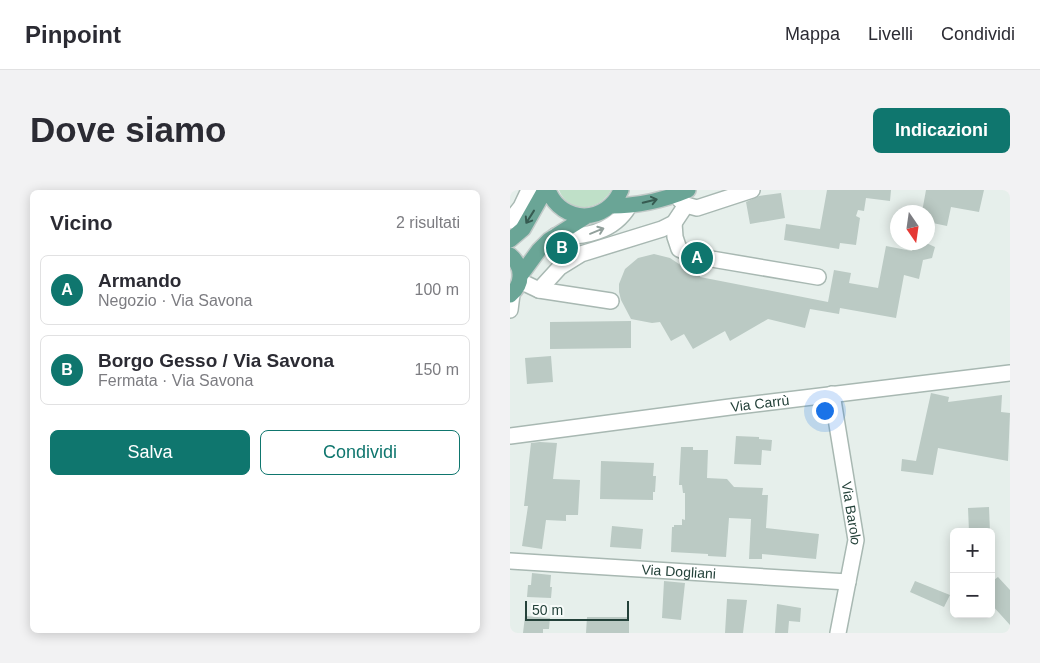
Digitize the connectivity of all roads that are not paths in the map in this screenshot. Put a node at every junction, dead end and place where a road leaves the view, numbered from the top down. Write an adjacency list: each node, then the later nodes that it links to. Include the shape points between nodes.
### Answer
1 (529, 190): 9 (street)
2 (547, 190): 8 (main road, via 566,212); 12 (main road, one-way to 12, via 522,229)
3 (621, 190): 6 (main road)
4 (752, 190): 5 (street, via 697,208)
5 (684, 197): 7 (main road, one-way to 5); 10 (street)
6 (611, 206): 7 (main road); 8 (main road)
7 (629, 206): 11 (street, one-way to 7, via 588,234 612,225)
8 (586, 216): 11 (main road)
9 (510, 221)
10 (674, 223): 14 (street, via 674,237 679,249 694,256); 16 (street, via 651,234 581,254 560,267)
11 (555, 236): 15 (main road, via 539,250)
12 (510, 240)
13 (510, 255): 15 (main road, via 520,268)
14 (818, 276)
15 (516, 287): 16 (street); 18 (street)
16 (539, 290): 17 (street)
17 (611, 301)
18 (510, 310)
19 (1010, 373): 20 (street, Via Carrù)
20 (832, 394): 21 (street, Via Carrù); 23 (street, Via Barolo, via 856,540)
21 (510, 436)
22 (510, 561): 23 (street, Via Dogliani)
23 (848, 582): 24 (street, Via Barolo)
24 (838, 633)

